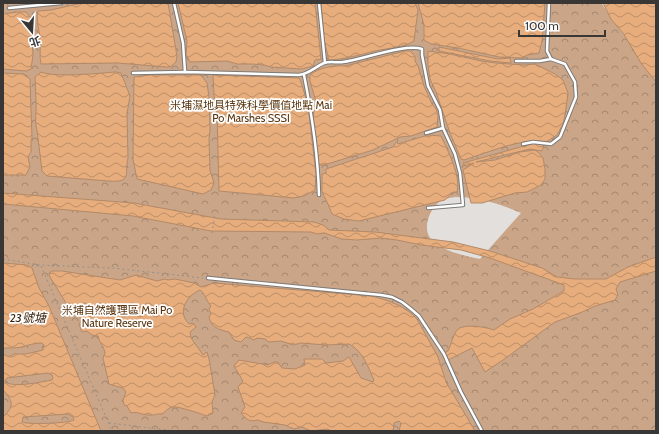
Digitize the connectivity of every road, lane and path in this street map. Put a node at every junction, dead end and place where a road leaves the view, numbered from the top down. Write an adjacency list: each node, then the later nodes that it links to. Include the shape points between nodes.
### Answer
1 (61, 3): 5 (lane)
2 (174, 3): 9 (lane, via 183,43)
3 (319, 3): 8 (lane)
4 (549, 3): 6 (lane, via 547,51)
5 (9, 8)
6 (551, 59): 7 (lane); 14 (lane, via 565,64 575,82 576,97 560,137 551,144)
7 (516, 61)
8 (325, 63): 11 (lane); 12 (lane, via 344,62 404,48 422,49 428,86 440,110)
9 (185, 72): 10 (lane); 11 (lane)
10 (133, 73)
11 (304, 75): 15 (lane, via 313,117)
12 (443, 128): 13 (lane); 16 (lane, via 455,154 460,173 463,205)
13 (426, 133)
14 (523, 144)
15 (319, 195)
16 (428, 208)
17 (215, 215): 18 (path)
18 (212, 233)
19 (3, 259): 20 (path)
20 (40, 265): 21 (path, via 112,268); 22 (path)
21 (208, 278): 25 (lane, via 381,295 402,302 419,316 443,353)
22 (108, 423): 23 (path); 24 (path)
23 (112, 431)
24 (175, 431)
25 (482, 431)

